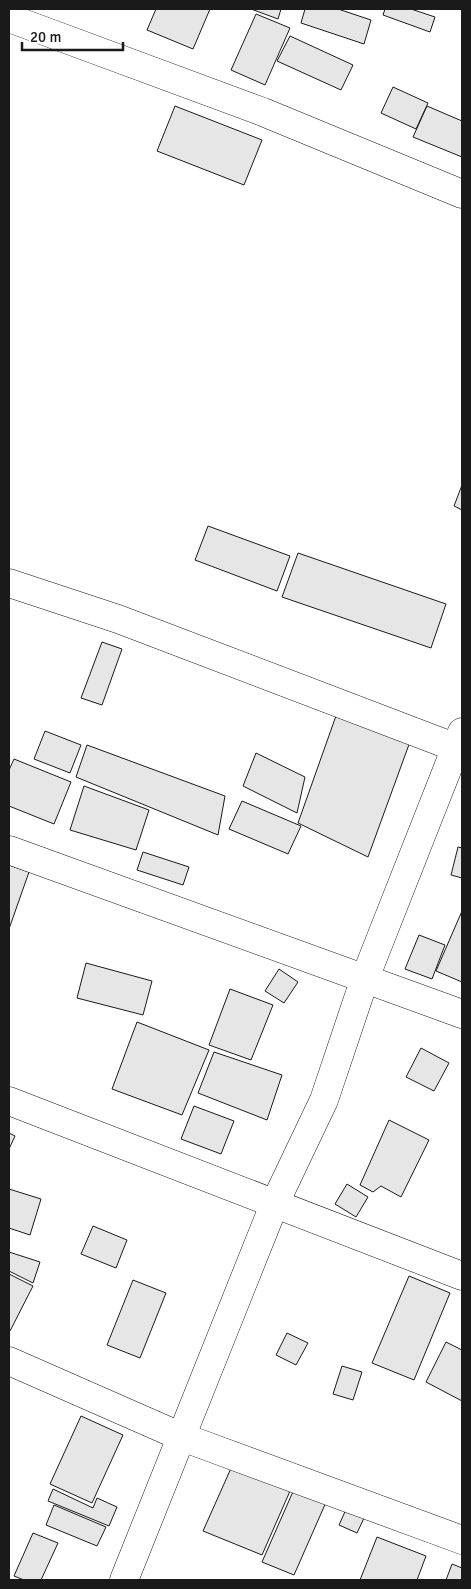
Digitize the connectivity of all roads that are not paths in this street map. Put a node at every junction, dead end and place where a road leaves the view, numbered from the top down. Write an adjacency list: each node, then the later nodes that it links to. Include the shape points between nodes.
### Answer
1 (9, 18): 2 (street, via 263,112)
2 (462, 194)
3 (9, 584): 4 (street, via 118,619)
4 (460, 743): 6 (street)
5 (9, 850): 6 (street)
6 (365, 978): 7 (street); 9 (street, via 324,1100)
7 (462, 1014)
8 (9, 1101): 9 (street)
9 (274, 1205): 10 (street); 12 (street)
10 (462, 1276)
11 (9, 1361): 12 (street)
12 (182, 1437): 13 (street); 14 (street)
13 (462, 1540)
14 (124, 1580)

